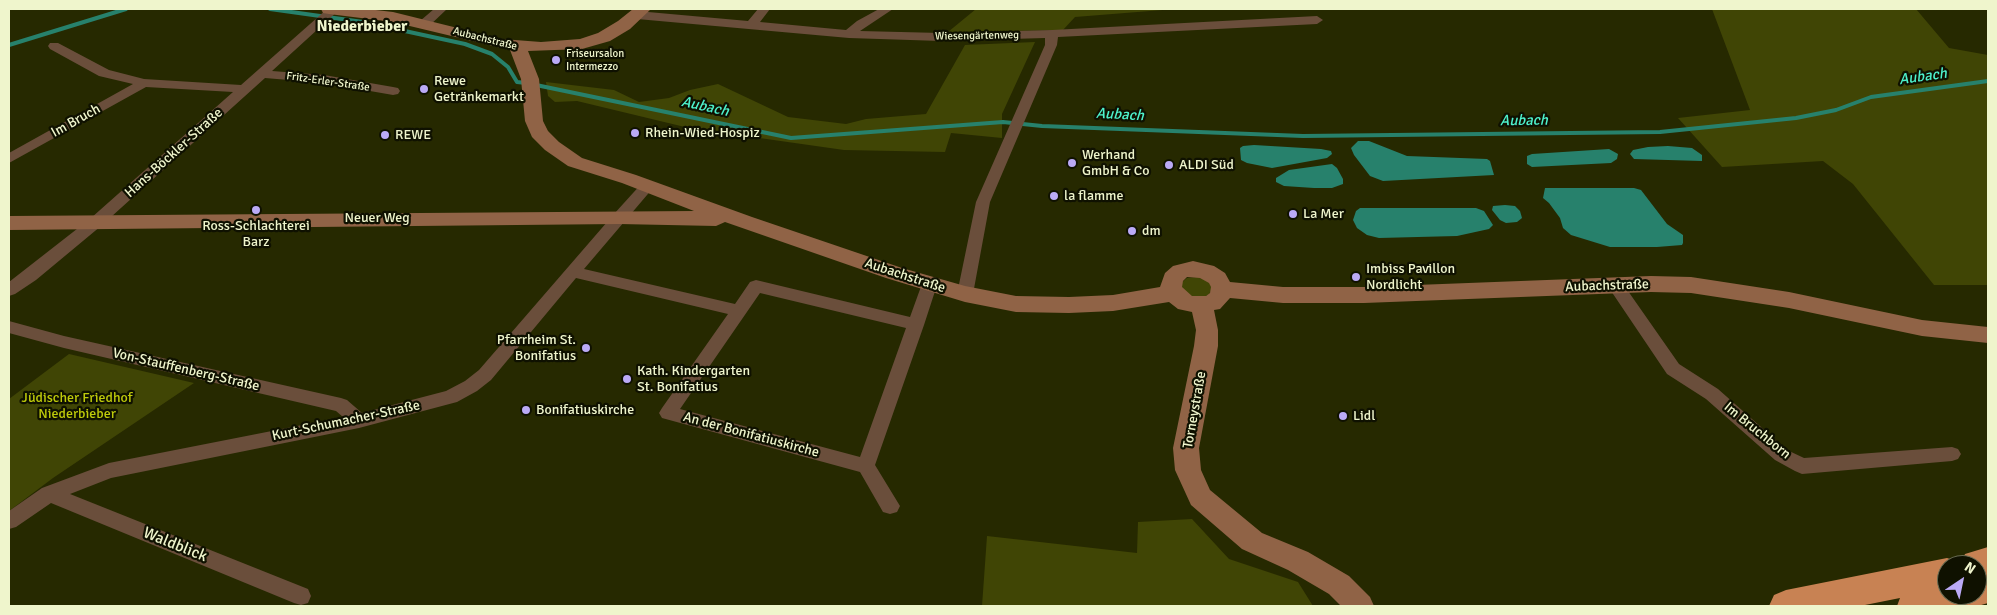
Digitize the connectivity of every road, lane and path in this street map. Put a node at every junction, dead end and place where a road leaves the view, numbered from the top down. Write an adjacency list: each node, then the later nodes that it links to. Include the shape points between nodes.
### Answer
1 (440, 9): 7 (street)
2 (764, 9): 8 (street)
3 (887, 9): 9 (street)
4 (640, 12): 8 (street, Wiesengärtenweg); 12 (street, via 604,37 582,44)
5 (328, 13): 7 (street, Aubachstraße, via 393,17); 13 (street, Hans-Böckler-Straße)
6 (1317, 20): 10 (street, Wiesengärtenweg)
7 (424, 24): 12 (street, Aubachstraße)
8 (751, 25): 9 (street, Wiesengärtenweg)
9 (849, 34): 10 (street, Wiesengärtenweg, via 942,37)
10 (1052, 34): 29 (street, via 1051,45 983,202)
11 (54, 46): 14 (street, via 104,73)
12 (522, 46): 18 (street, Aubachstraße, via 519,50 530,84 534,122 539,133 575,162)
13 (262, 74): 15 (street, Hans-Böckler-Straße); 16 (street, Fritz-Erler-Straße, via 324,79)
14 (144, 83): 15 (street); 17 (street, Im Bruch)
15 (245, 89): 21 (street, Hans-Böckler-Straße)
16 (393, 91)
17 (9, 159)
18 (648, 185): 19 (street); 22 (street, Aubachstraße)
19 (619, 216): 21 (street, Neuer Weg); 22 (street, Neuer Weg, via 689,216); 23 (street, Kurt-Schumacher-Straße)
20 (9, 222): 21 (street, Neuer Weg)
21 (96, 222): 27 (street, Hans-Böckler-Straße)
22 (745, 222): 24 (street, Aubachstraße)
23 (572, 272): 31 (street); 35 (street, Kurt-Schumacher-Straße, via 485,375 471,386 451,396)
24 (930, 285): 29 (street, Aubachstraße); 32 (street)
25 (1615, 285): 26 (street, Aubachstraße, via 1364,295 1283,295); 34 (street, Aubachstraße, via 1691,285 1789,300 1922,328); 36 (street, Im Bruchborn, via 1673,369 1712,394 1782,455 1802,466)
26 (1222, 289): 28 (street, via 1217,278 1193,269 1181,271 1173,278); 30 (street, via 1212,303)
27 (9, 290)
28 (1173, 293): 29 (street, Aubachstraße, via 1069,306 1016,304); 30 (street, via 1186,302)
29 (965, 294)
30 (1202, 305): 44 (street, Torneystraße, via 1207,330 1206,346 1186,448 1188,470 1200,497 1252,541 1298,561 1339,585)
31 (739, 311): 32 (street, An der Bonifatiuskirche, via 756,286); 37 (street, An der Bonifatiuskirche, via 668,413)
32 (916, 325): 37 (street)
33 (9, 327): 35 (street, Von-Stauffenberg-Straße, via 341,405)
34 (1988, 335)
35 (359, 422): 38 (street, Kurt-Schumacher-Straße, via 109,471)
36 (1952, 454)
37 (866, 466): 39 (street)
38 (49, 494): 40 (street, Kurt-Schumacher-Straße); 42 (street, Waldblick)
39 (890, 506)
40 (9, 521)
41 (1937, 575): 45 (highway)
42 (301, 596)
43 (1937, 601): 46 (highway)
44 (1360, 606)
45 (1786, 606)
46 (1914, 606)

